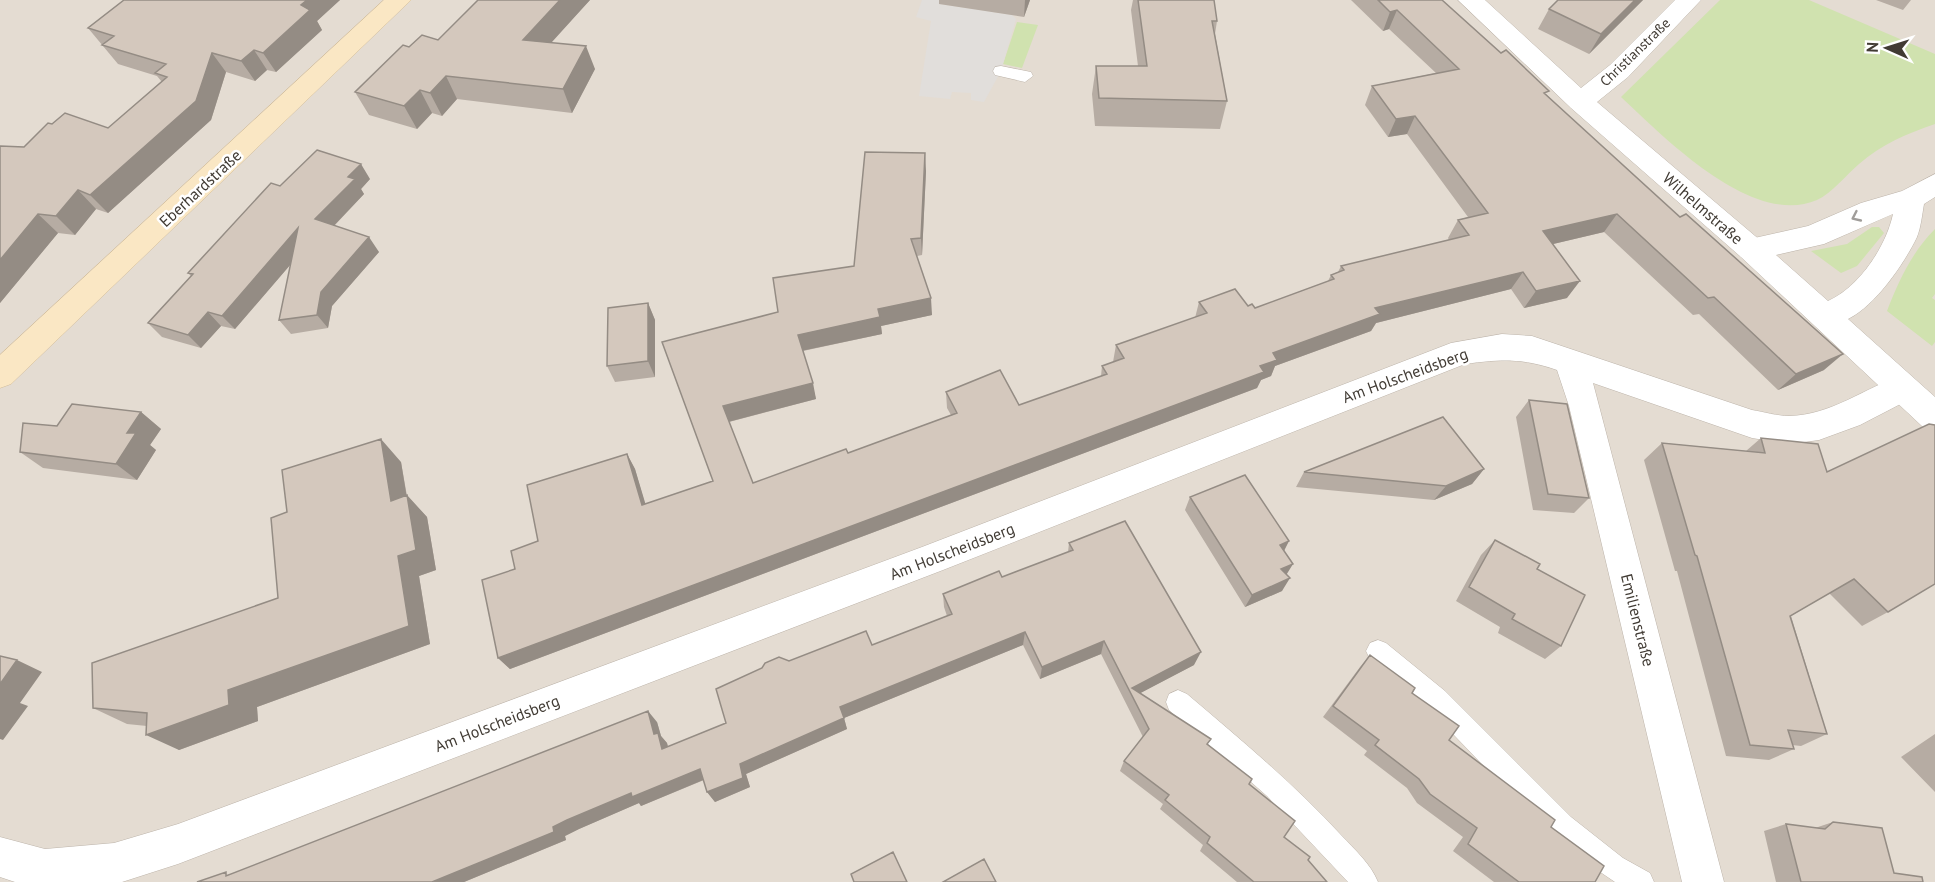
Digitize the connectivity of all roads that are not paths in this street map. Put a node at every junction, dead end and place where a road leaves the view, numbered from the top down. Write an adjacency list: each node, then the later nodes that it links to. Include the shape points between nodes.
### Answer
1 (399, 0): 11 (main road, Eberhardstraße)
2 (1470, 0): 6 (street, Wilhelmstraße)
3 (1689, 0): 6 (street, Christianstraße, via 1619,70)
4 (1001, 71): 5 (lane)
5 (1025, 76)
6 (1580, 102): 8 (street, Wilhelmstraße)
7 (1923, 192): 8 (street, one-way to 8, via 1815,236); 9 (street, via 1903,235 1877,275 1850,304)
8 (1751, 249): 9 (street, Wilhelmstraße)
9 (1824, 315): 12 (street, Wilhelmstraße)
10 (1570, 361): 12 (street, Am Holscheidsberg, via 1752,424 1789,430 1820,424 1869,406); 16 (street, Am Holscheidsberg, via 1532,349 1503,346 1462,352 931,559 178,844 114,864 45,870); 17 (street, Emilienstraße, via 1585,406)
11 (0, 375)
12 (1903, 388): 13 (street, Wilhelmstraße)
13 (1935, 417)
14 (1378, 651): 19 (lane, via 1443,706 1588,847)
15 (1178, 702): 18 (lane, via 1267,778)
16 (0, 857)
17 (1700, 881)
18 (1365, 882)
19 (1641, 882)

